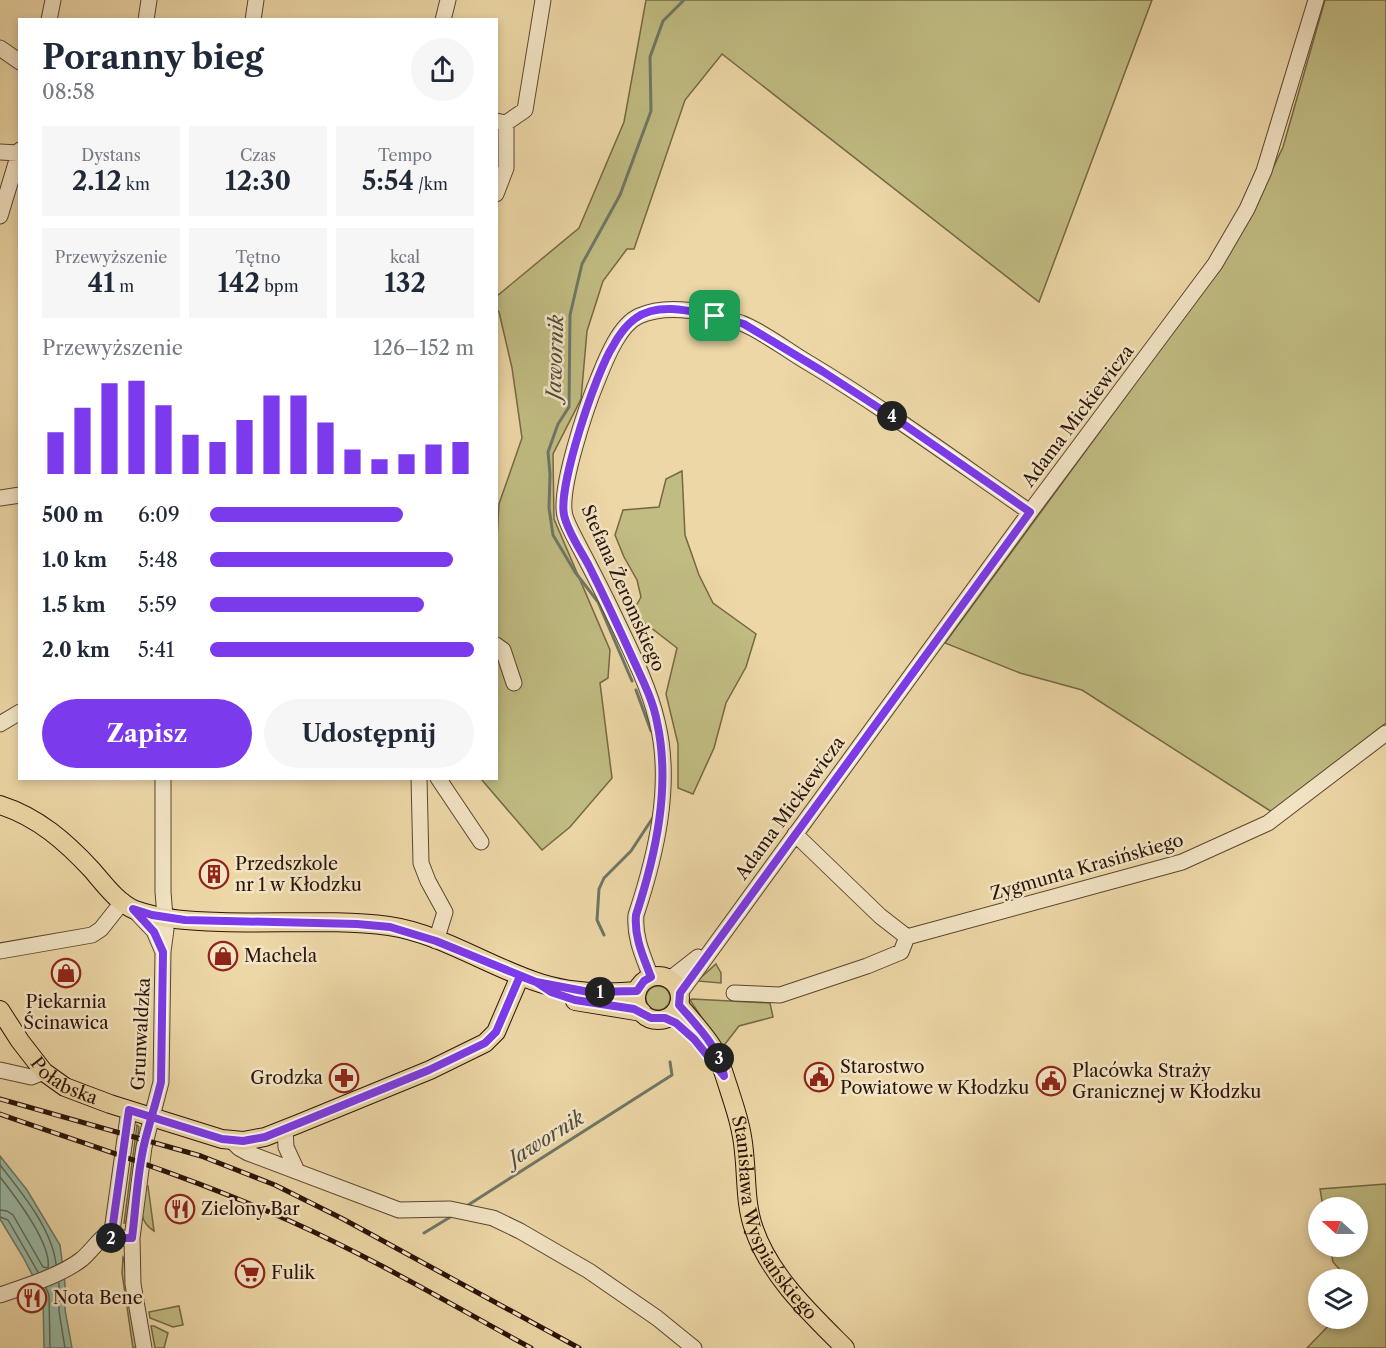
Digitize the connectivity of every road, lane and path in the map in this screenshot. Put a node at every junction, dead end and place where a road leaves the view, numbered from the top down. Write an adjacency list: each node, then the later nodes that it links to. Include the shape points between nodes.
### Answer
1 (54, 0): 7 (street)
2 (149, 0): 8 (street)
3 (256, 0): 9 (street)
4 (448, 0): 10 (street)
5 (543, 0): 13 (street, via 525,110)
6 (1316, 0): 21 (street, Adama Mickiewicza, via 1264,171 1233,235 1202,284)
7 (50, 18)
8 (146, 18)
9 (253, 18)
10 (444, 18)
11 (0, 48): 12 (street)
12 (18, 61)
13 (501, 122): 17 (street, via 506,168)
14 (18, 151): 15 (street)
15 (0, 152)
16 (18, 154): 18 (street)
17 (498, 189)
18 (0, 216)
19 (18, 495): 20 (street)
20 (0, 498)
21 (1030, 512): 31 (street, Adama Mickiewicza); 39 (street, Stefana Żeromskiego, via 899,421 744,324 681,309 656,310 636,317 623,332 608,356 580,427 564,494 564,515 621,630 657,722 663,792 635,927)
22 (498, 646): 23 (street, via 503,650)
23 (514, 682)
24 (18, 713): 25 (street)
25 (0, 724)
26 (1386, 733): 35 (street, Zygmunta Krasińskiego, via 1268,823 1182,862)
27 (163, 780): 34 (street, Grunwaldzka)
28 (419, 780): 36 (street, via 421,863 445,912)
29 (439, 780): 32 (street)
30 (0, 805): 33 (main road, via 59,837)
31 (795, 834): 35 (street, via 880,916); 42 (street, Adama Mickiewicza)
32 (481, 842)
33 (128, 905): 34 (main road); 37 (street, via 92,934); 38 (street, Grunwaldzka, via 154,932)
34 (165, 917): 36 (main road, via 217,922 375,925 399,928); 38 (street, Grunwaldzka)
35 (908, 937): 43 (street, via 901,952 780,995)
36 (436, 941): 40 (main road)
37 (0, 951)
38 (163, 952): 51 (street, Grunwaldzka, via 161,1082)
39 (651, 977): 41 (main road); 42 (main road, via 658,975)
40 (528, 979): 41 (main road, via 589,992); 45 (main road, via 575,1000); 52 (main road, via 485,1043)
41 (637, 991): 45 (main road, via 636,1000)
42 (676, 992): 46 (main road, via 672,1015); 49 (main road, Stanisława Wyspiańskiego, via 714,1048)
43 (735, 993)
44 (0, 1012): 48 (main road, Połabska)
45 (642, 1012): 46 (main road, via 651,1018)
46 (665, 1018): 49 (main road, Stanisława Wyspiańskiego, via 689,1034)
47 (0, 1070): 48 (street, via 31,1077)
48 (44, 1072): 50 (main road, Połabska, via 65,1088)
49 (724, 1076): 60 (main road, Stanisława Wyspiańskiego, via 740,1127 754,1229 764,1253 801,1303)
50 (129, 1110): 51 (main road, Połabska); 55 (street)
51 (151, 1117): 53 (main road, Połabska); 56 (street, Grunwaldzka)
52 (285, 1129): 53 (main road); 54 (street, via 286,1147)
53 (232, 1141): 54 (street, via 248,1153)
54 (297, 1171): 59 (street, via 399,1210 450,1209 493,1218 589,1271)
55 (111, 1238): 56 (street); 57 (street, via 102,1238 70,1266)
56 (132, 1238): 58 (street, Grunwaldzka, via 133,1284)
57 (0, 1296)
58 (144, 1348)
59 (694, 1348)
60 (845, 1348)

